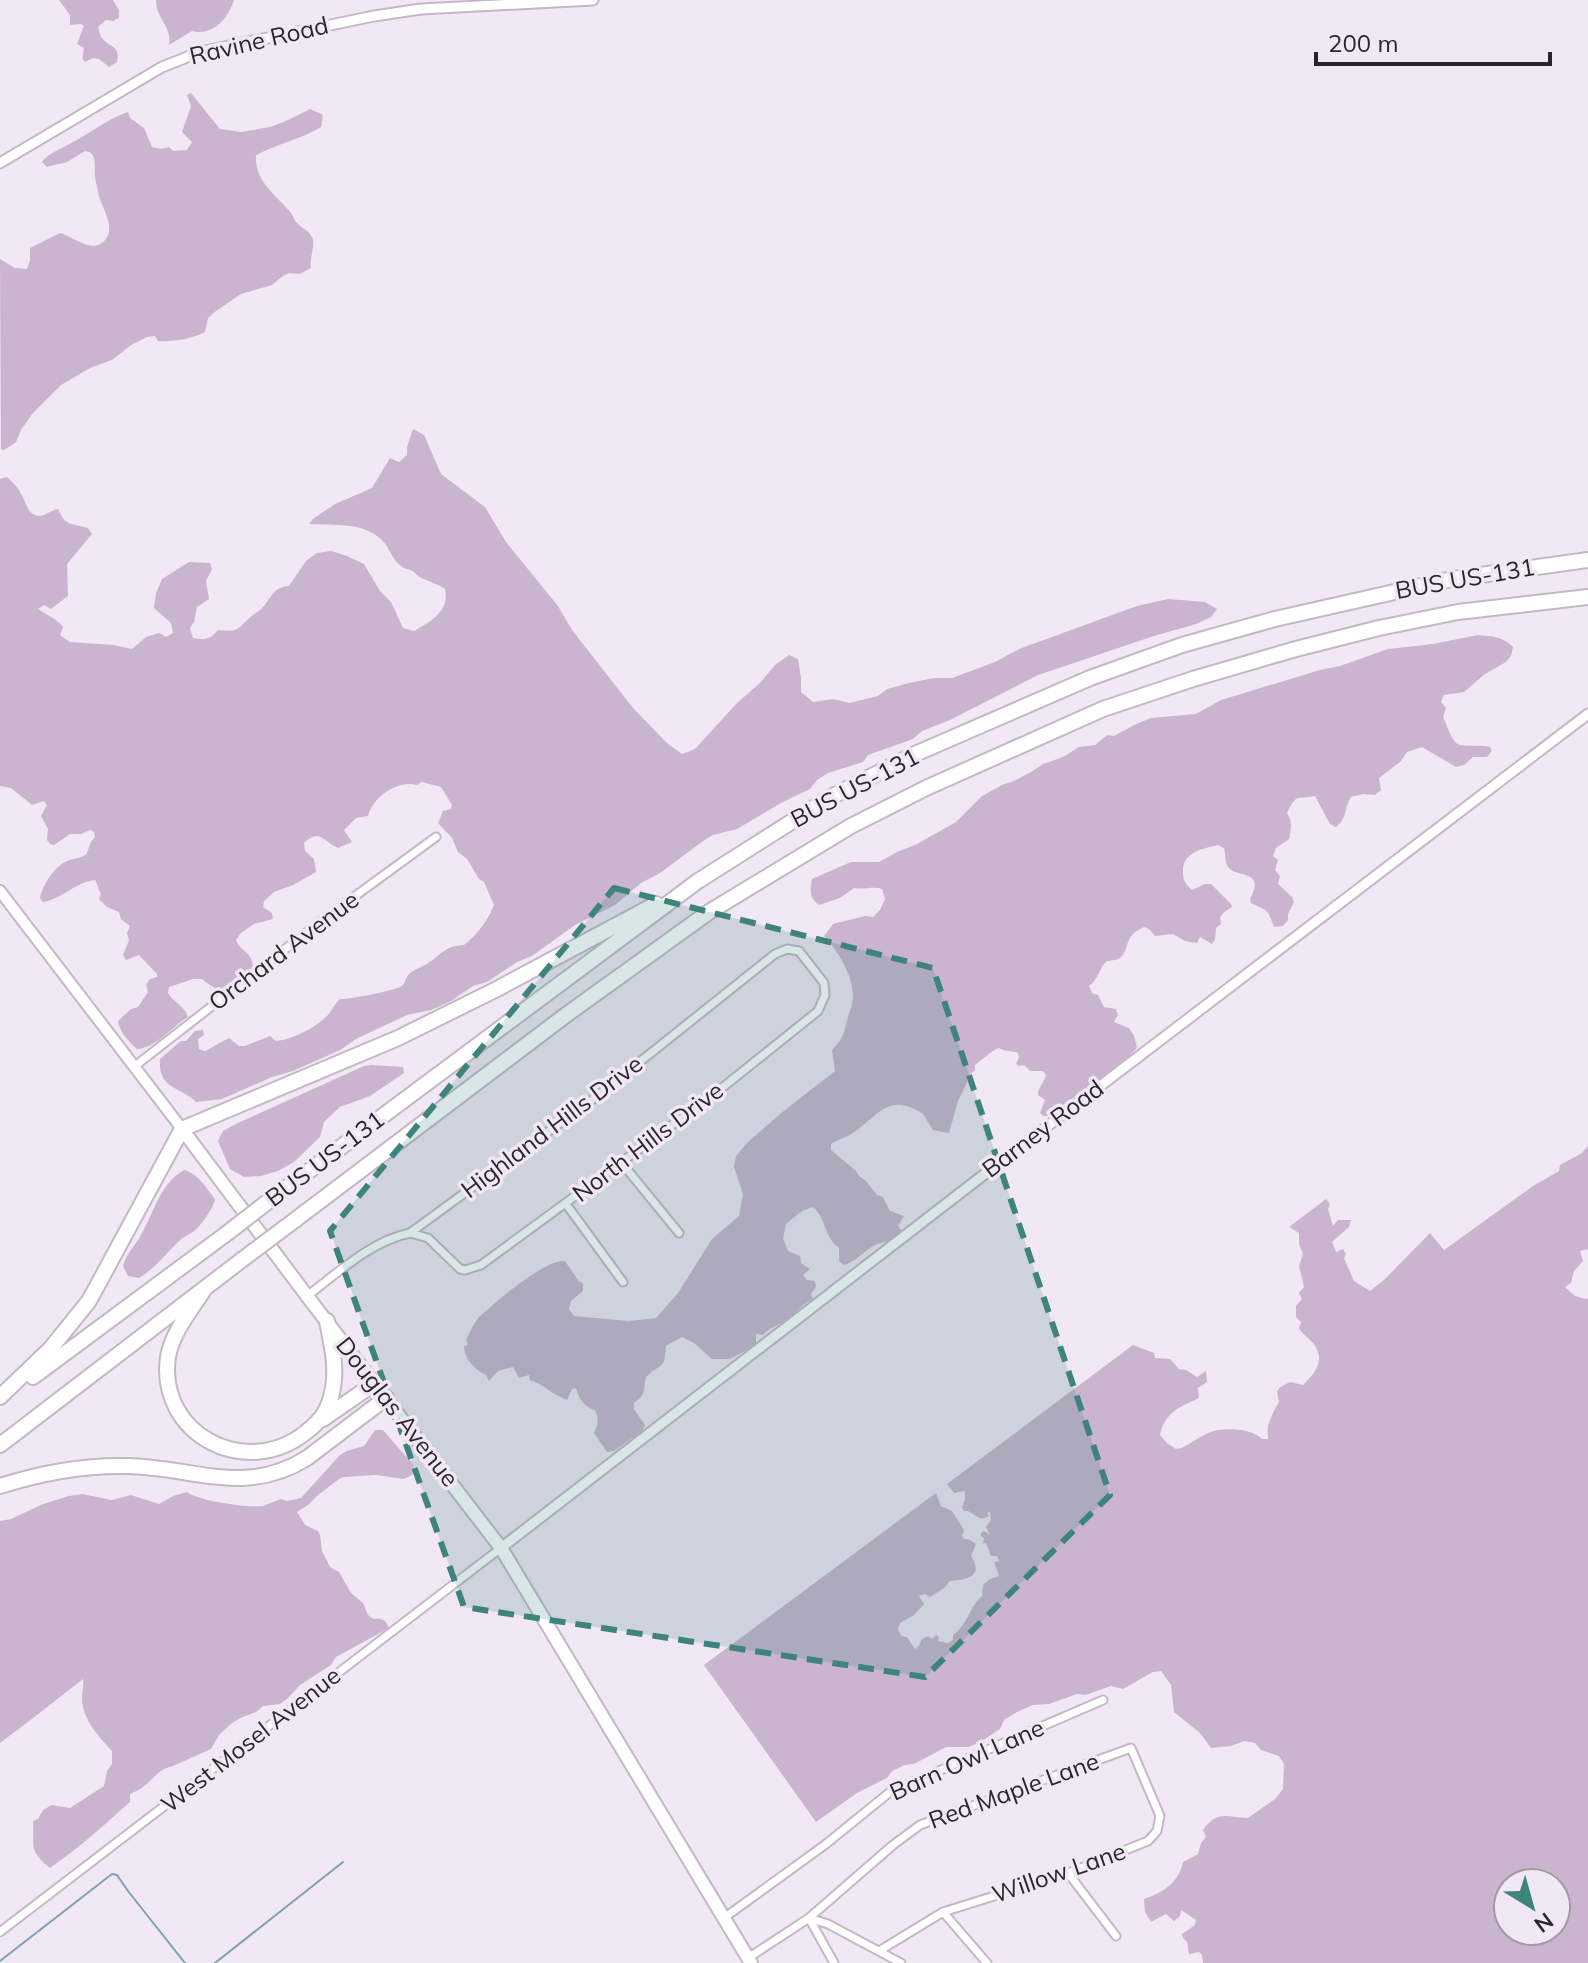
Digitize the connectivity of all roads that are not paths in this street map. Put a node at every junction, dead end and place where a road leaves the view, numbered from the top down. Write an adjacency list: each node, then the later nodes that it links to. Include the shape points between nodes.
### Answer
1 (593, 0): 2 (street, Ravine Road, via 421,9 200,52 162,67)
2 (0, 163)
3 (1588, 560): 7 (highway, BUS US-131, via 1452,579 1275,619 1090,678 841,791)
4 (1588, 597): 17 (highway, BUS US-131, bridge, via 1458,612 1296,649 1103,709 926,788 851,826 709,912)
5 (1588, 714): 26 (street, Barney Road)
6 (436, 837): 10 (street, Orchard Avenue)
7 (698, 881): 11 (highway, via 444,1016); 22 (highway, BUS US-131, bridge)
8 (0, 891): 10 (main road, Douglas Avenue)
9 (791, 949): 12 (street, North Hills Drive, via 805,957 824,983 818,1011); 14 (street, Highland Hills Drive, via 775,954 597,1096)
10 (135, 1066): 11 (main road, Douglas Avenue)
11 (182, 1129): 18 (main road, Douglas Avenue); 22 (highway, via 89,1301)
12 (621, 1162): 13 (street, North Hills Drive); 15 (street)
13 (566, 1204): 14 (street, North Hills Drive, via 481,1265 465,1270 428,1238); 16 (street)
14 (410, 1233): 18 (street, Highland Hills Drive, via 374,1247)
15 (679, 1233)
16 (623, 1282)
17 (205, 1288): 23 (highway, via 172,1340 168,1356 168,1385 189,1426 219,1447 243,1453 291,1443); 24 (highway, BUS US-131)
18 (307, 1296): 19 (main road, Douglas Avenue)
19 (327, 1321): 20 (main road, Douglas Avenue); 23 (highway, via 335,1372)
20 (375, 1383): 21 (main road, Douglas Avenue); 23 (highway)
21 (386, 1398): 25 (highway, via 295,1466 269,1475 241,1479 146,1466 103,1466); 26 (main road, Douglas Avenue)
22 (0, 1399)
23 (319, 1422)
24 (0, 1445)
25 (0, 1486)
26 (501, 1548): 31 (main road, Douglas Avenue); 33 (street, West Mosel Avenue)
27 (1103, 1700): 31 (street, Barn Owl Lane, via 900,1785)
28 (1131, 1748): 29 (street, Willow Lane, via 1160,1816 1157,1831 1142,1844); 32 (street, Red Maple Lane, via 920,1825)
29 (1068, 1873): 30 (street, Willow Lane); 34 (street)
30 (943, 1912): 35 (street, Willow Lane); 39 (street)
31 (724, 1918): 36 (main road, Douglas Avenue)
32 (809, 1918): 35 (street); 36 (street, Red Maple Lane); 37 (street)
33 (0, 1932)
34 (1116, 1936)
35 (879, 1951): 38 (street)
36 (749, 1960)
37 (834, 1963)
38 (901, 1963)
39 (987, 1963)

